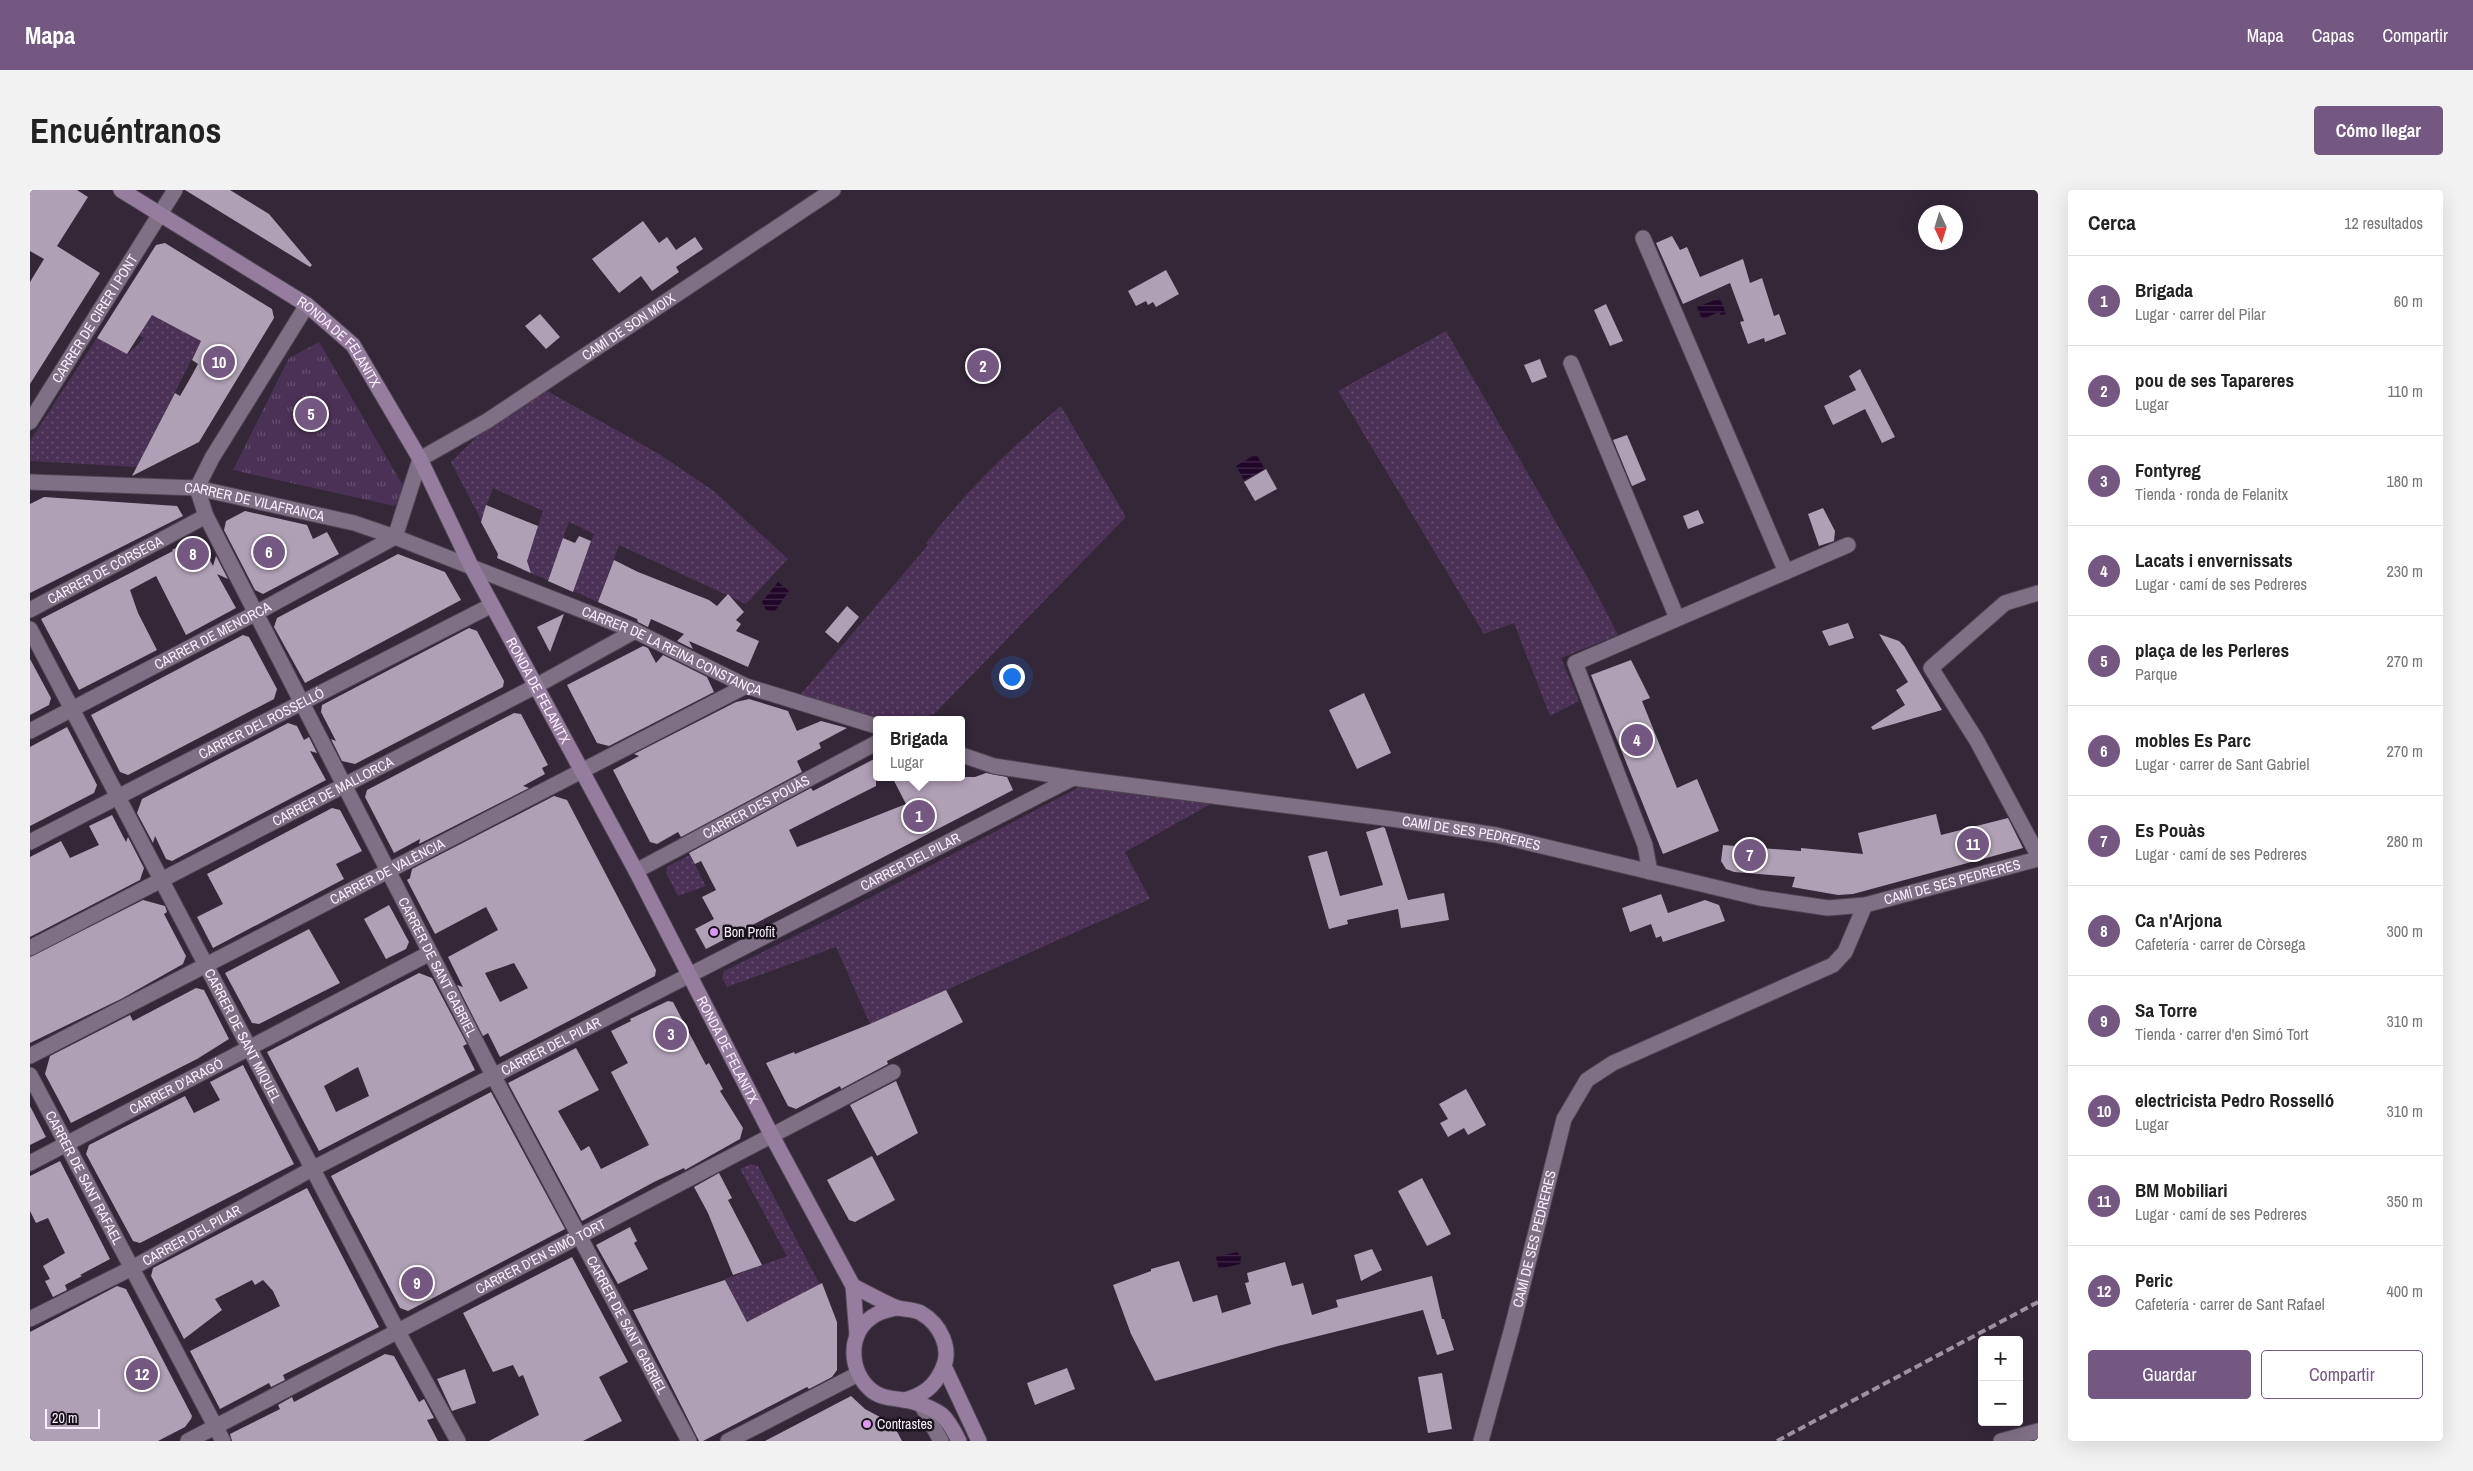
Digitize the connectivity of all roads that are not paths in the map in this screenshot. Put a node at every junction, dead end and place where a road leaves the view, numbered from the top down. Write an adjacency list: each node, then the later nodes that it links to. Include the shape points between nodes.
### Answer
1 (121, 190): 4 (main road, RONDA DE FELANITX)
2 (175, 190): 4 (street, CARRER DE CIRER I PONT)
3 (834, 190): 9 (street, CAMÍ DE SON MOIX, via 487,421)
4 (159, 214): 6 (main road, RONDA DE FELANITX); 8 (street, CARRER DE CIRER I PONT)
5 (1643, 238): 16 (street)
6 (307, 305): 9 (main road, RONDA DE FELANITX, via 352,345); 11 (street, via 212,458)
7 (1571, 363): 21 (street)
8 (30, 422)
9 (420, 459): 13 (street); 15 (main road, RONDA DE FELANITX)
10 (30, 482): 11 (street, CARRER DE VILAFRANCA)
11 (197, 488): 12 (street, CARRER DE SANT GABRIEL); 13 (street, CARRER DE VILAFRANCA, via 354,523)
12 (206, 516): 19 (street, CARRER DE CÒRSEGA); 20 (street, CARRER DE SANT GABRIEL)
13 (395, 537): 15 (street, CARRER DE VILAFRANCA); 20 (street, CARRER DE MENORCA)
14 (1848, 545): 16 (street)
15 (470, 566): 18 (main road, RONDA DE FELANITX); 23 (street, CARRER DE LA REINA CONSTANÇA)
16 (1786, 572): 21 (street)
17 (2038, 593): 37 (street, via 2005,603 1931,668 1977,741)
18 (492, 605): 24 (main road, RONDA DE FELANITX); 26 (street, CARRER DEL ROSSELLÓ)
19 (30, 610)
20 (256, 613): 26 (street, CARRER DE SANT GABRIEL); 27 (street, CARRER DE MENORCA)
21 (1677, 618): 40 (street, via 1575,663 1645,845)
22 (30, 629): 27 (street, CARRER DE SANT MIQUEL)
23 (635, 632): 24 (street, CARRER DE MALLORCA); 25 (street, CARRER DE LA REINA CONSTANÇA)
24 (536, 686): 32 (main road, RONDA DE FELANITX); 34 (street, CARRER DE MALLORCA)
25 (746, 686): 28 (street, CARRER DE LA REINA CONSTANÇA); 32 (street, CARRER DE VALÈNCIA)
26 (302, 704): 34 (street, CARRER DE SANT GABRIEL); 35 (street, CARRER DEL ROSSELLÓ)
27 (72, 709): 29 (street, CARRER DE MENORCA); 35 (street, CARRER DE SANT MIQUEL)
28 (873, 725)
29 (30, 731)
30 (873, 745): 39 (street, CARRER DES POUÀS)
31 (965, 756): 33 (street, via 994,766)
32 (582, 771): 38 (street, CARRER DE VALÈNCIA); 39 (main road, RONDA DE FELANITX)
33 (1073, 778): 40 (street, CAMÍ DE SES PEDRERES, via 1496,835); 46 (street, CARRER DEL PILAR)
34 (344, 785): 38 (street, CARRER DE SANT GABRIEL); 41 (street, CARRER DE MALLORCA)
35 (118, 796): 36 (street, CARRER DEL ROSSELLÓ); 41 (street, CARRER DE SANT MIQUEL)
36 (30, 842)
37 (2038, 857): 42 (street, CAMÍ DE SES PEDRERES)
38 (387, 871): 44 (street, CARRER DE SANT GABRIEL); 45 (street, CARRER DE VALÈNCIA)
39 (636, 871): 46 (main road, RONDA DE FELANITX)
40 (1650, 872): 42 (street, CAMÍ DE SES PEDRERES, via 1770,899 1828,908)
41 (162, 880): 43 (street, CARRER DE MALLORCA); 45 (street, CARRER DE SANT MIQUEL)
42 (1866, 905): 77 (street, CAMÍ DE SES PEDRERES, via 1845,952 1833,965 1613,1063 1587,1080 1564,1119)
43 (30, 948)
44 (430, 953): 47 (street, CARRER D'ARAGÓ); 51 (street, CARRER DE SANT GABRIEL)
45 (206, 965): 47 (street, CARRER DE SANT MIQUEL); 48 (street, CARRER DE VALÈNCIA)
46 (688, 976): 51 (street, CARRER DEL PILAR); 52 (main road, RONDA DE FELANITX)
47 (249, 1048): 53 (street, CARRER D'ARAGÓ); 55 (street, CARRER DE SANT MIQUEL)
48 (30, 1056)
49 (894, 1072): 52 (street, CARRER D'EN SIMÓ TORT)
50 (30, 1075): 53 (street, CARRER DE SANT RAFAEL)
51 (494, 1077): 55 (street, CARRER DEL PILAR); 56 (street, CARRER DE SANT GABRIEL)
52 (772, 1136): 56 (street, CARRER D'EN SIMÓ TORT); 58 (main road, RONDA DE FELANITX)
53 (67, 1144): 54 (street, CARRER D'ARAGÓ); 57 (street, CARRER DE SANT RAFAEL)
54 (30, 1163)
55 (312, 1169): 57 (street, CARRER DEL PILAR); 61 (street, CARRER DE SANT MIQUEL)
56 (580, 1236): 61 (street, CARRER D'EN SIMÓ TORT); 72 (street, CARRER DE SANT GABRIEL)
57 (132, 1268): 60 (street, CARRER DEL PILAR); 67 (street, CARRER DE SANT RAFAEL)
58 (853, 1286): 59 (main road); 62 (main road)
59 (897, 1308): 62 (main road, via 881,1311 870,1318); 63 (main road, via 920,1312 936,1325 944,1339)
60 (30, 1319)
61 (398, 1332): 67 (street, CARRER D'EN SIMÓ TORT); 71 (street, CARRER DE SANT MIQUEL)
62 (857, 1336): 64 (main road, via 853,1357)
63 (944, 1366): 65 (main road, via 936,1382 925,1392); 76 (main road)
64 (858, 1374): 65 (main road, via 874,1392 889,1399); 73 (street)
65 (905, 1400): 66 (main road)
66 (922, 1406): 74 (street); 75 (main road, via 942,1416)
67 (215, 1427): 69 (street, CARRER D'EN SIMÓ TORT); 70 (street, CARRER DE SANT RAFAEL)
68 (2038, 1431): 78 (street)
69 (188, 1441)
70 (223, 1441)
71 (458, 1441)
72 (689, 1441)
73 (728, 1441)
74 (941, 1441)
75 (959, 1441)
76 (979, 1441)
77 (1481, 1441)
78 (2001, 1441)

